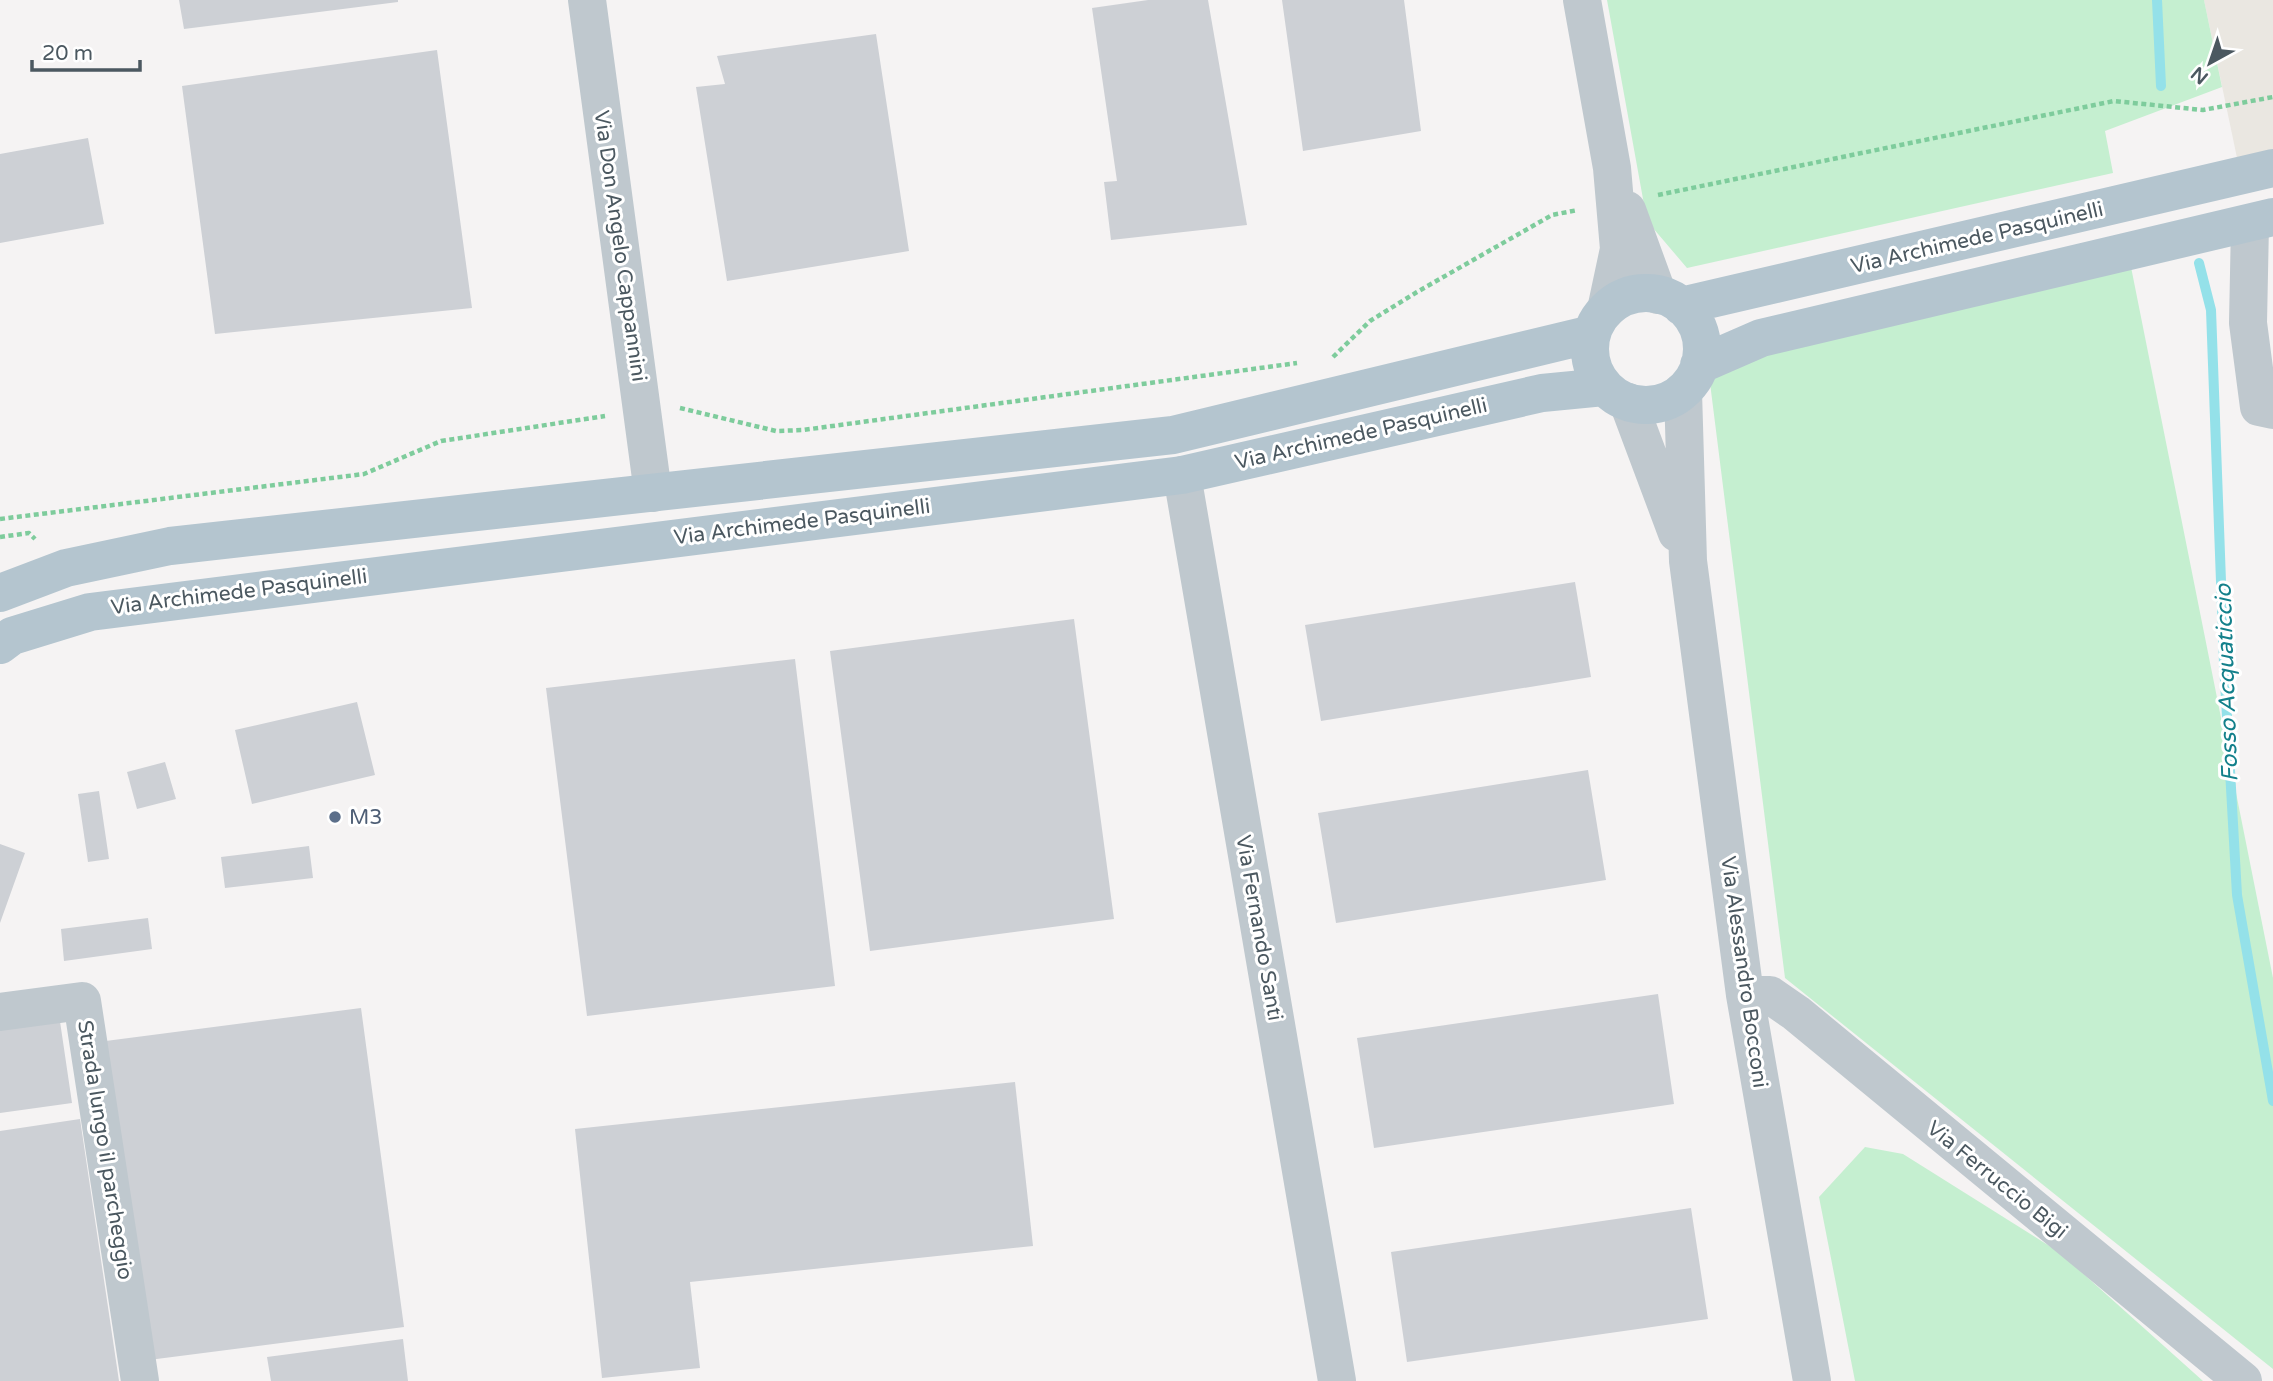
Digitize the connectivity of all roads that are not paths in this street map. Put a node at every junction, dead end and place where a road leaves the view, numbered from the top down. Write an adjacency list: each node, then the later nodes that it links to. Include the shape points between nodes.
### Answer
1 (587, 0): 12 (street, Via Don Angelo Cappannini)
2 (1582, 0): 4 (street)
3 (2273, 168): 6 (main road, Via Archimede Pasquinelli)
4 (1617, 191): 6 (street); 7 (street, via 1619,249)
5 (2261, 220): 8 (main road, Via Archimede Pasquinelli, via 1761,338); 10 (street, via 2248,323 2259,407)
6 (1670, 300): 7 (main road, Via Archimede Pasquinelli, via 1639,293 1621,299); 8 (main road, via 1692,318 1699,333 1702,349)
7 (1599, 322): 9 (main road, via 1590,352 1594,371); 12 (main road, Via Archimede Pasquinelli, via 1173,435)
8 (1691, 378): 9 (main road, Via Archimede Pasquinelli, via 1656,404); 13 (street, Via Alessandro Bocconi)
9 (1616, 394): 11 (main road, Via Archimede Pasquinelli, via 1542,393); 13 (street, Via Alessandro Bocconi)
10 (2273, 410)
11 (1182, 475): 15 (main road, Via Archimede Pasquinelli, via 90,612 12,636); 19 (street, Via Fernando Santi)
12 (653, 493): 14 (main road, Via Archimede Pasquinelli, via 170,546 66,568)
13 (1688, 561): 16 (street, Via Alessandro Bocconi)
14 (0, 593)
15 (0, 645)
16 (1745, 995): 20 (street, Via Alessandro Bocconi); 21 (street, Via Ferruccio Bigi, via 1770,995 1796,1013)
17 (0, 1012): 18 (street, Strada lungo il parcheggio, via 82,1001)
18 (140, 1381)
19 (1337, 1381)
20 (1812, 1381)
21 (2243, 1381)

